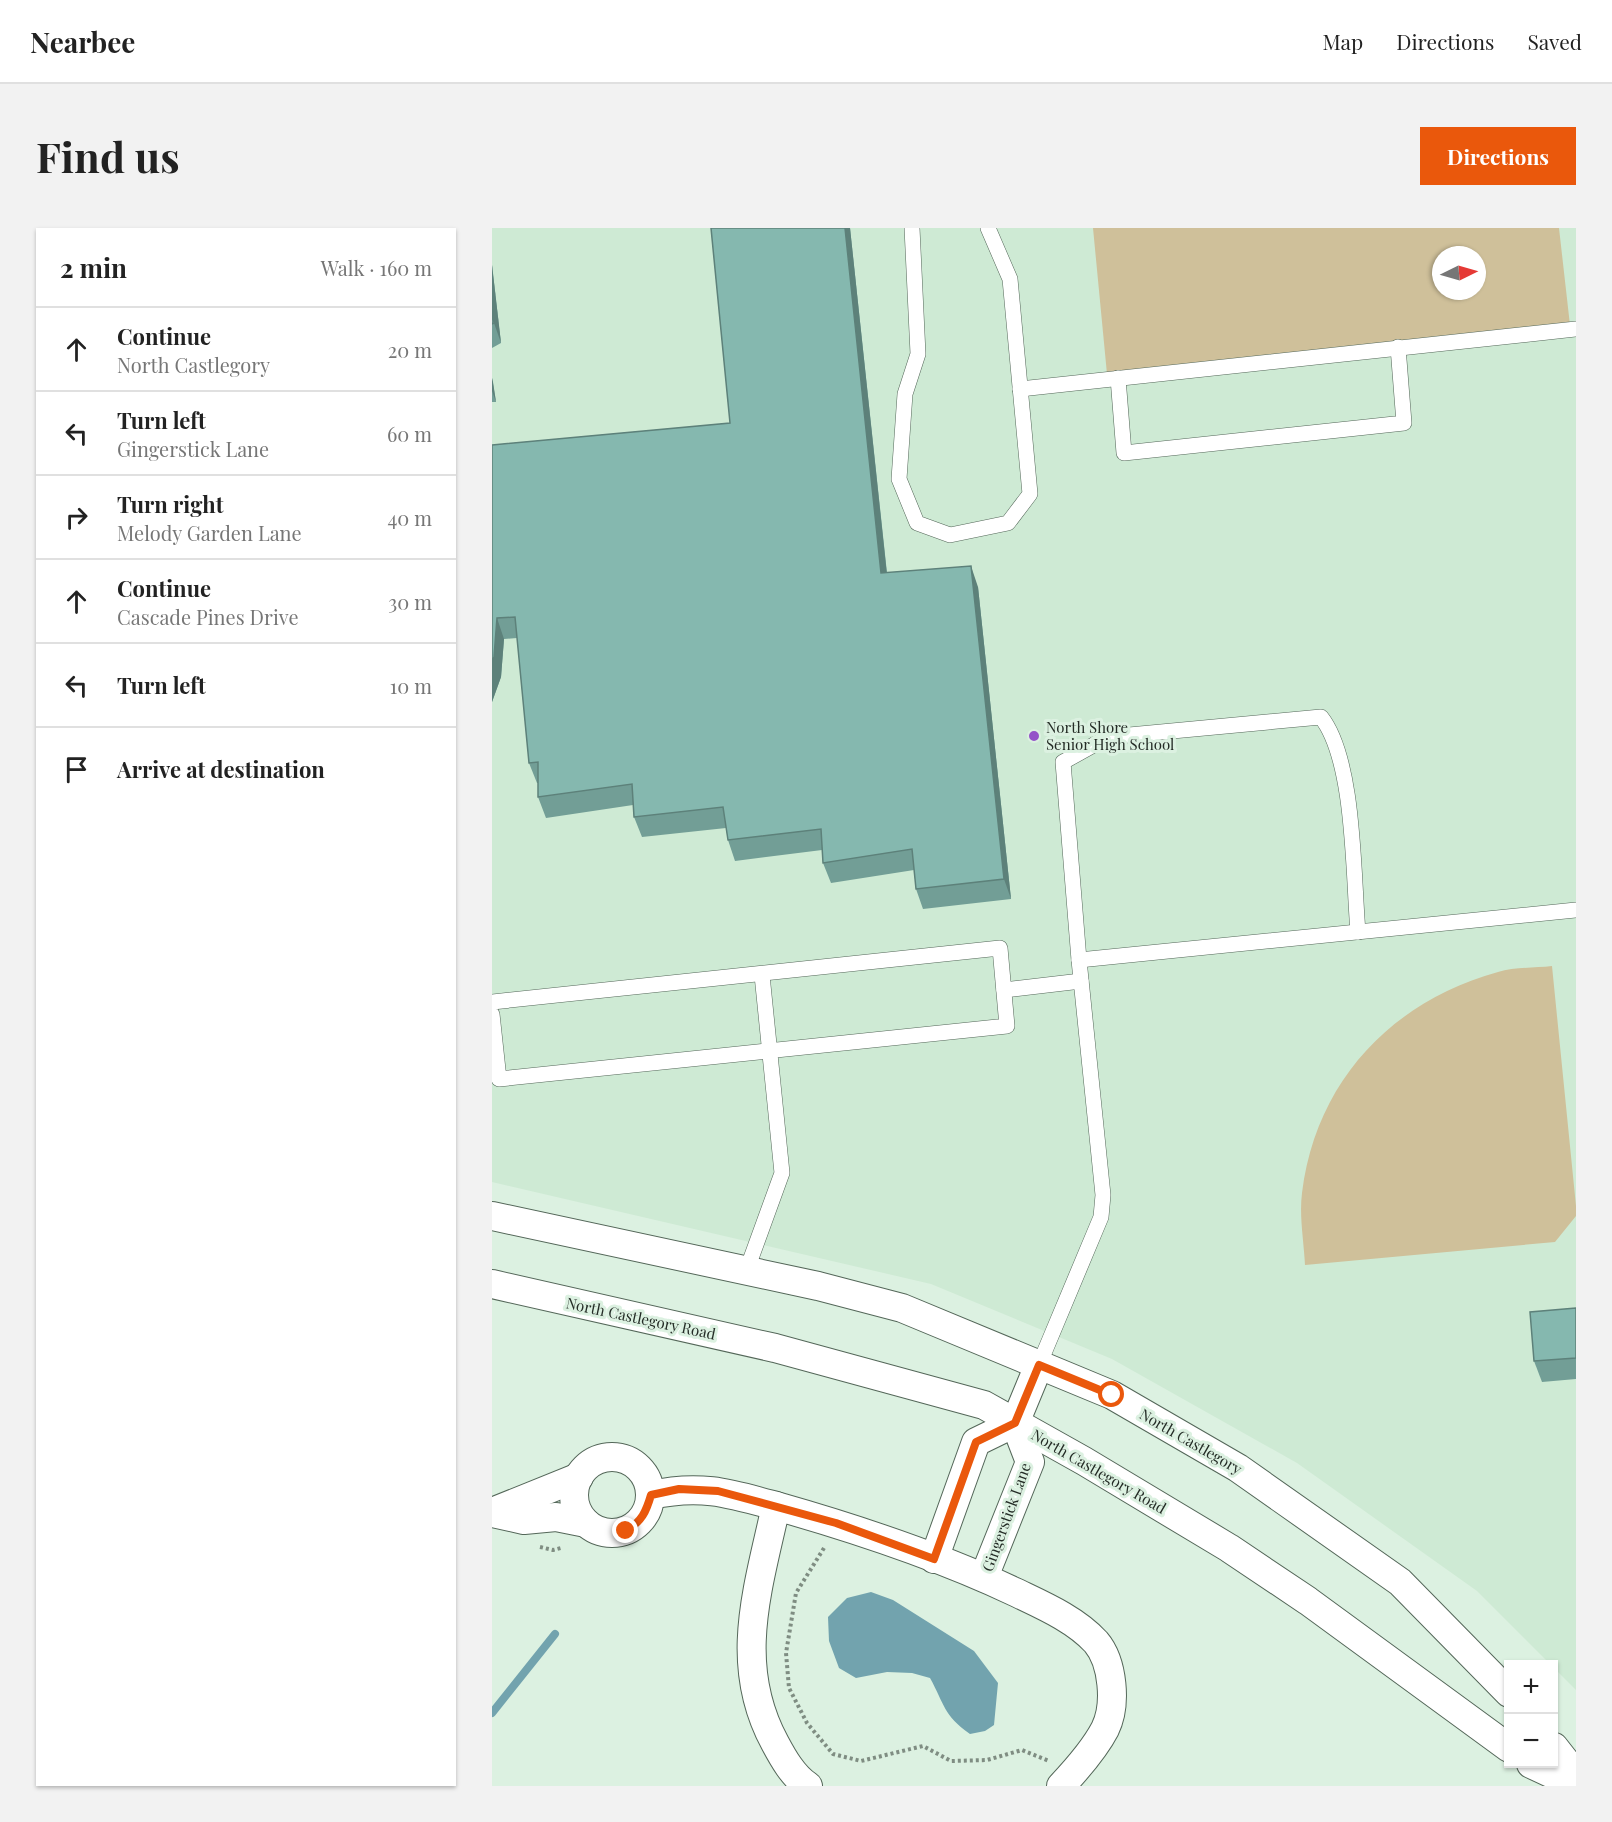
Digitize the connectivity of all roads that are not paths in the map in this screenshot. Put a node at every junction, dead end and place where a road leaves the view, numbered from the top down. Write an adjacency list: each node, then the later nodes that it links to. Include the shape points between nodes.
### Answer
1 (912, 228): 6 (lane, via 918,354 905,394 899,479 917,523 950,535 1008,522 1016,513 1030,494)
2 (988, 228): 6 (lane, via 1010,279)
3 (1576, 329): 4 (lane)
4 (1398, 347): 5 (lane); 5 (lane, via 1404,423 1124,453)
5 (1118, 378): 6 (lane)
6 (1020, 389)
7 (1576, 910): 8 (lane)
8 (1358, 932): 9 (lane); 9 (lane, via 1345,768 1321,717 1108,737 1063,762)
9 (1079, 960): 11 (lane)
10 (762, 975): 12 (lane, via 1000,948); 13 (lane); 15 (lane)
11 (1082, 981): 12 (lane); 19 (lane, via 1103,1195 1101,1217)
12 (1004, 990): 15 (lane, via 1007,1026)
13 (492, 1002)
14 (492, 1014): 15 (lane, via 499,1079)
15 (770, 1050): 17 (lane, via 782,1173)
16 (492, 1216): 17 (street)
17 (746, 1272): 19 (street, North Castlegory, via 902,1308)
18 (492, 1284): 20 (street, North Castlegory Road, via 775,1348 984,1405)
19 (1039, 1365): 20 (street); 28 (street, North Castlegory, via 1112,1395 1257,1481 1400,1582)
20 (1015, 1423): 26 (street, via 976,1442); 27 (street, Gingerstick Lane, via 1030,1462); 29 (street, North Castlegory Road, via 1230,1548)
21 (579, 1477): 22 (street, via 598,1459 618,1457 641,1470); 24 (street); 25 (street, via 574,1499)
22 (651, 1495): 23 (street, via 679,1489 718,1491); 25 (street, via 646,1513 626,1531 597,1530)
23 (776, 1506): 26 (street); 34 (street, via 754,1609 750,1669 761,1717)
24 (492, 1512): 25 (street, via 524,1520 556,1517)
25 (586, 1523)
26 (934, 1559): 27 (street)
27 (984, 1577): 33 (street, via 1078,1627 1096,1643 1109,1667 1111,1696 1106,1726)
28 (1504, 1688)
29 (1504, 1744)
30 (1558, 1752): 32 (street)
31 (1540, 1768): 35 (street)
32 (1576, 1775)
33 (1068, 1778)
34 (801, 1784)
35 (1576, 1785)

